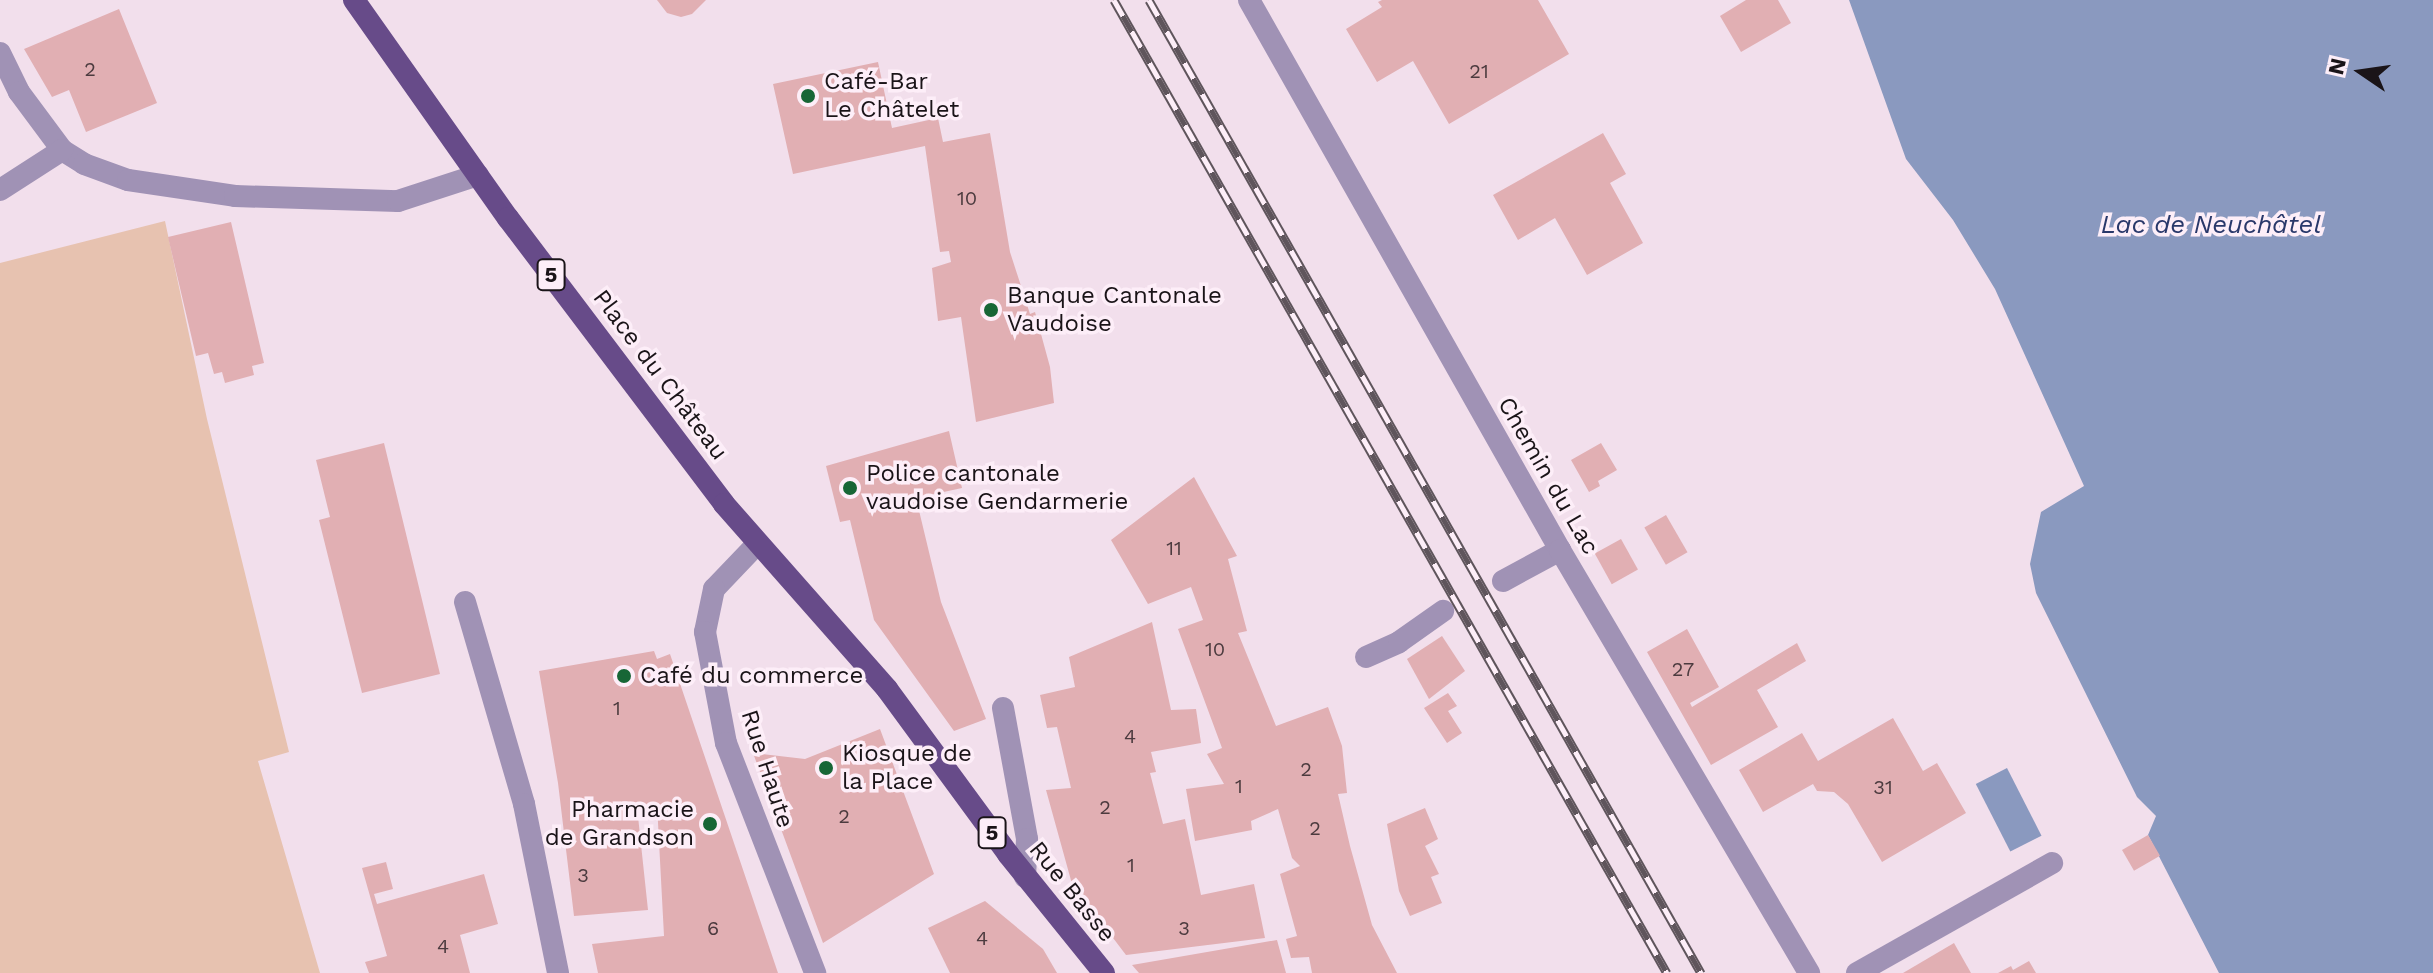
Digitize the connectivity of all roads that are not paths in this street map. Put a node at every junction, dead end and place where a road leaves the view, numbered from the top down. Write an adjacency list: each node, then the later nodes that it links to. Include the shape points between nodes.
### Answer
1 (354, 0): 5 (main road, Place du Château / 5)
2 (1249, 0): 8 (street, Chemin du Lac)
3 (0, 53): 4 (street, via 19,92)
4 (62, 150): 5 (street, via 128,180 235,196 398,201); 6 (street)
5 (478, 175): 7 (main road, Place du Château / 5)
6 (0, 190)
7 (757, 544): 13 (main road, Place du Château / 5); 18 (street, Rue Haute, via 714,589 705,632 726,743)
8 (1560, 550): 9 (street); 20 (street, Chemin du Lac)
9 (1503, 581)
10 (465, 602): 17 (street, via 524,804)
11 (1443, 611): 12 (street, via 1399,642)
12 (1366, 657)
13 (887, 689): 16 (main road, Rue Basse / 5)
14 (1003, 708): 16 (street, via 1027,839)
15 (2052, 863): 21 (street)
16 (1025, 877): 19 (main road, Rue Basse / 5)
17 (558, 973)
18 (815, 973)
19 (1104, 973)
20 (1809, 973)
21 (1857, 973)

